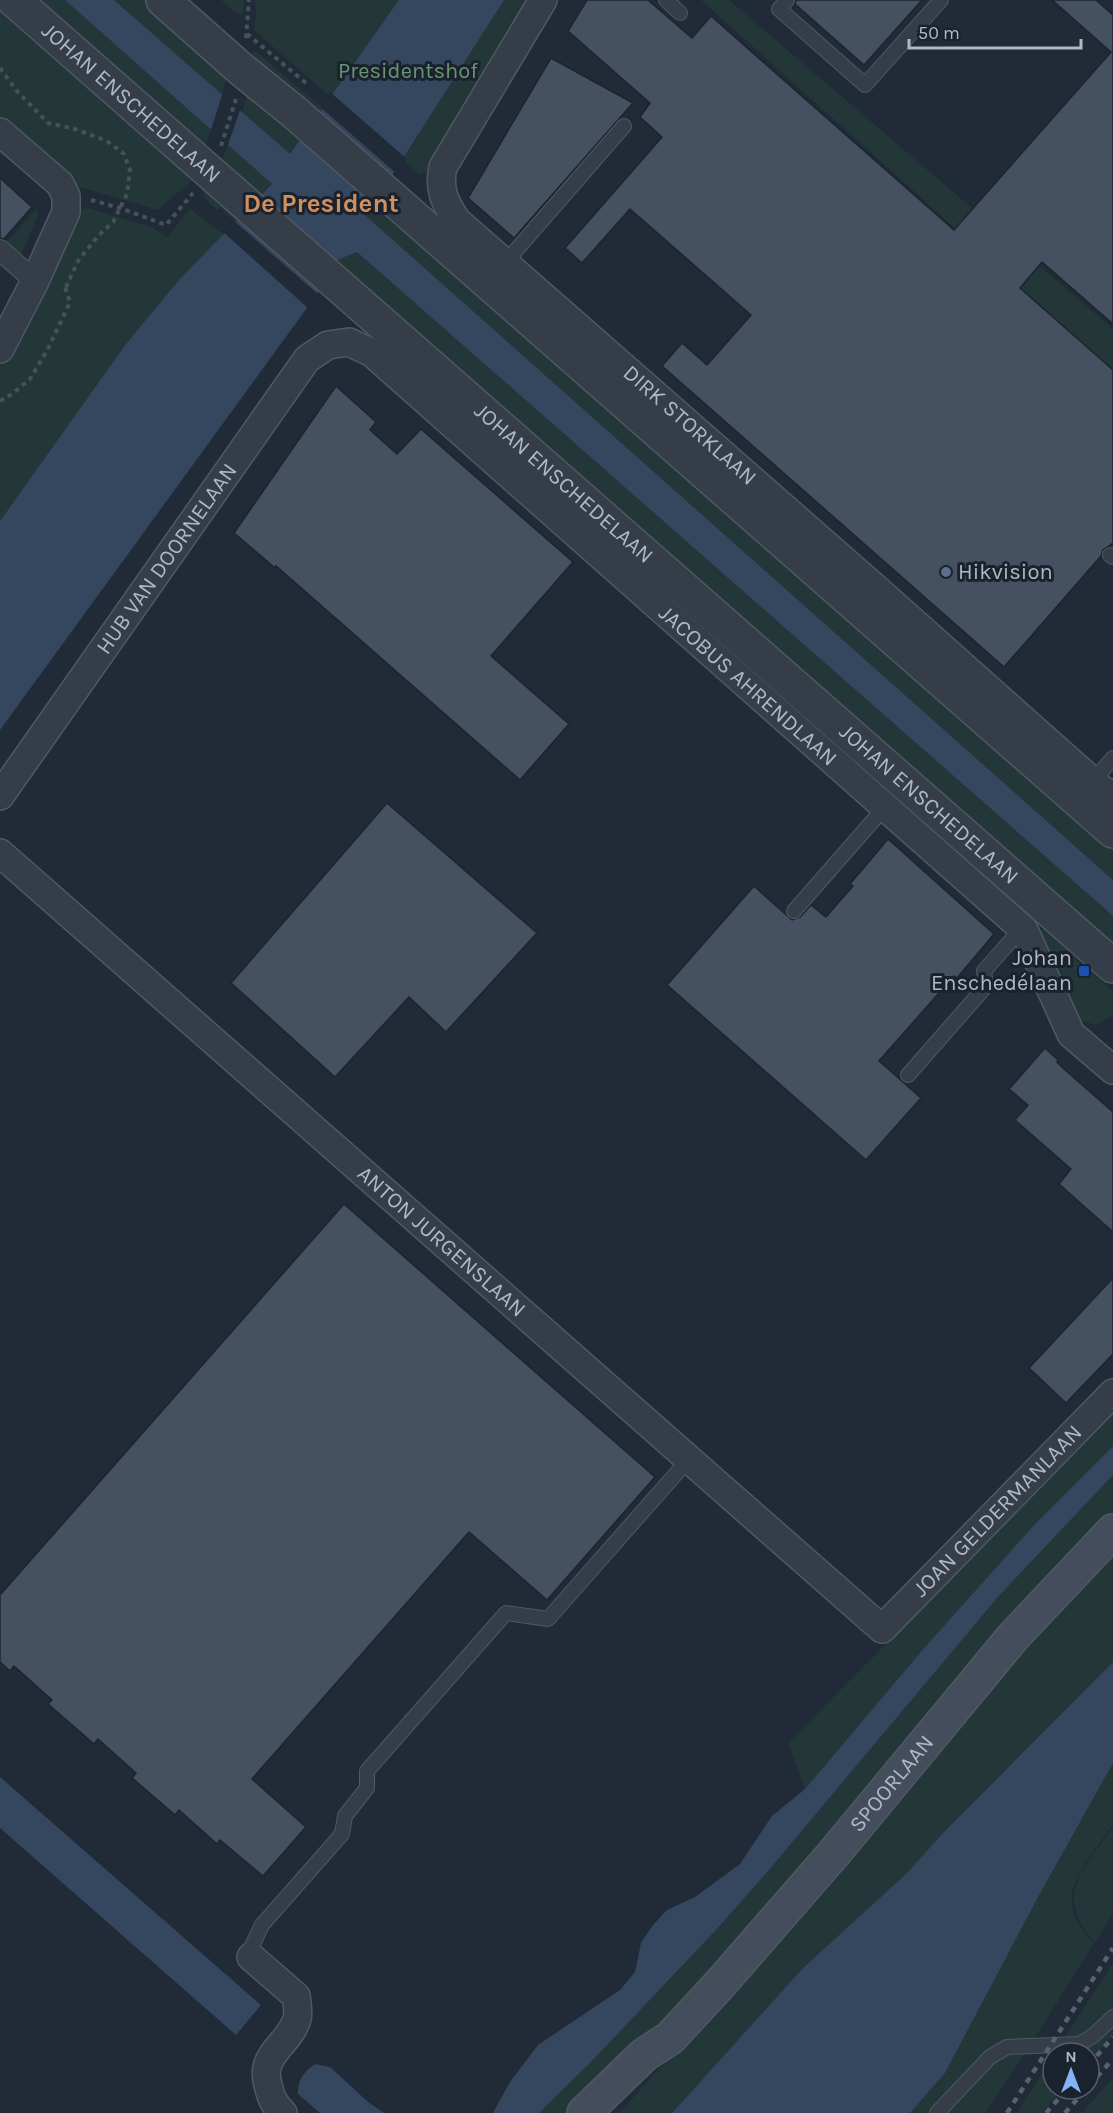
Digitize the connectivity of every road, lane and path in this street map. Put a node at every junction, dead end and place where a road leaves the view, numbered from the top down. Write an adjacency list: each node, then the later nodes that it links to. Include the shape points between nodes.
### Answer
1 (14, 0): 15 (street, JOHAN ENSCHEDELAAN)
2 (163, 0): 12 (street, via 242,70)
3 (249, 0): 10 (path)
4 (543, 0): 18 (street, DIRK STORKLAAN, via 443,167 441,178 446,204 457,221)
5 (666, 0): 8 (lane)
6 (787, 0): 7 (lane, via 779,9 865,85)
7 (941, 0)
8 (680, 13)
9 (239, 27): 10 (path)
10 (247, 34): 12 (path)
11 (238, 88): 15 (path)
12 (303, 100): 27 (street, via 395,200)
13 (624, 126): 18 (lane)
14 (0, 132): 16 (street, via 60,184)
15 (211, 169): 16 (path, via 166,225 94,200); 31 (street, JOHAN ENSCHEDELAAN)
16 (66, 196): 19 (street, via 66,212)
17 (0, 250): 19 (street)
18 (505, 263): 24 (street, DIRK STORKLAAN)
19 (35, 280): 21 (street); 22 (path, via 66,287 69,303 30,379)
20 (349, 342): 25 (street, HUB VAN DOORNELAAN, via 328,345 308,359); 26 (street, JACOBUS AHRENDLAAN, via 372,353)
21 (0, 349)
22 (0, 401)
23 (1113, 758): 24 (lane)
24 (1103, 789)
25 (0, 796)
26 (885, 807): 29 (lane); 30 (street, JACOBUS AHRENDLAAN)
27 (1113, 831)
28 (0, 853): 35 (street, ANTON JURGENSLAAN)
29 (794, 911)
30 (1022, 928): 32 (street, JACOBUS AHRENDLAAN, via 1071,1034); 33 (lane, via 984,972 986,986)
31 (1113, 966)
32 (1111, 1062)
33 (908, 1075)
34 (1113, 1393): 37 (street, JOAN GELDERMANLAAN)
35 (689, 1459): 37 (street, ANTON JURGENSLAAN); 38 (lane, via 548,1619 506,1613 367,1771 367,1788 345,1816 342,1834 262,1925)
36 (1113, 1531): 40 (main road, SPOORLAAN, via 1013,1637 835,1852)
37 (882, 1629)
38 (251, 1957): 41 (street, via 296,1996 298,2018 268,2061 266,2078 272,2102)
39 (1113, 2017): 44 (lane, via 1080,2043 1007,2047 990,2057)
40 (670, 2038): 42 (main road, SPOORLAAN, via 644,2055); 43 (main road, SPOORLAAN, via 658,2063)
41 (283, 2113)
42 (585, 2113)
43 (613, 2113)
44 (937, 2113)

